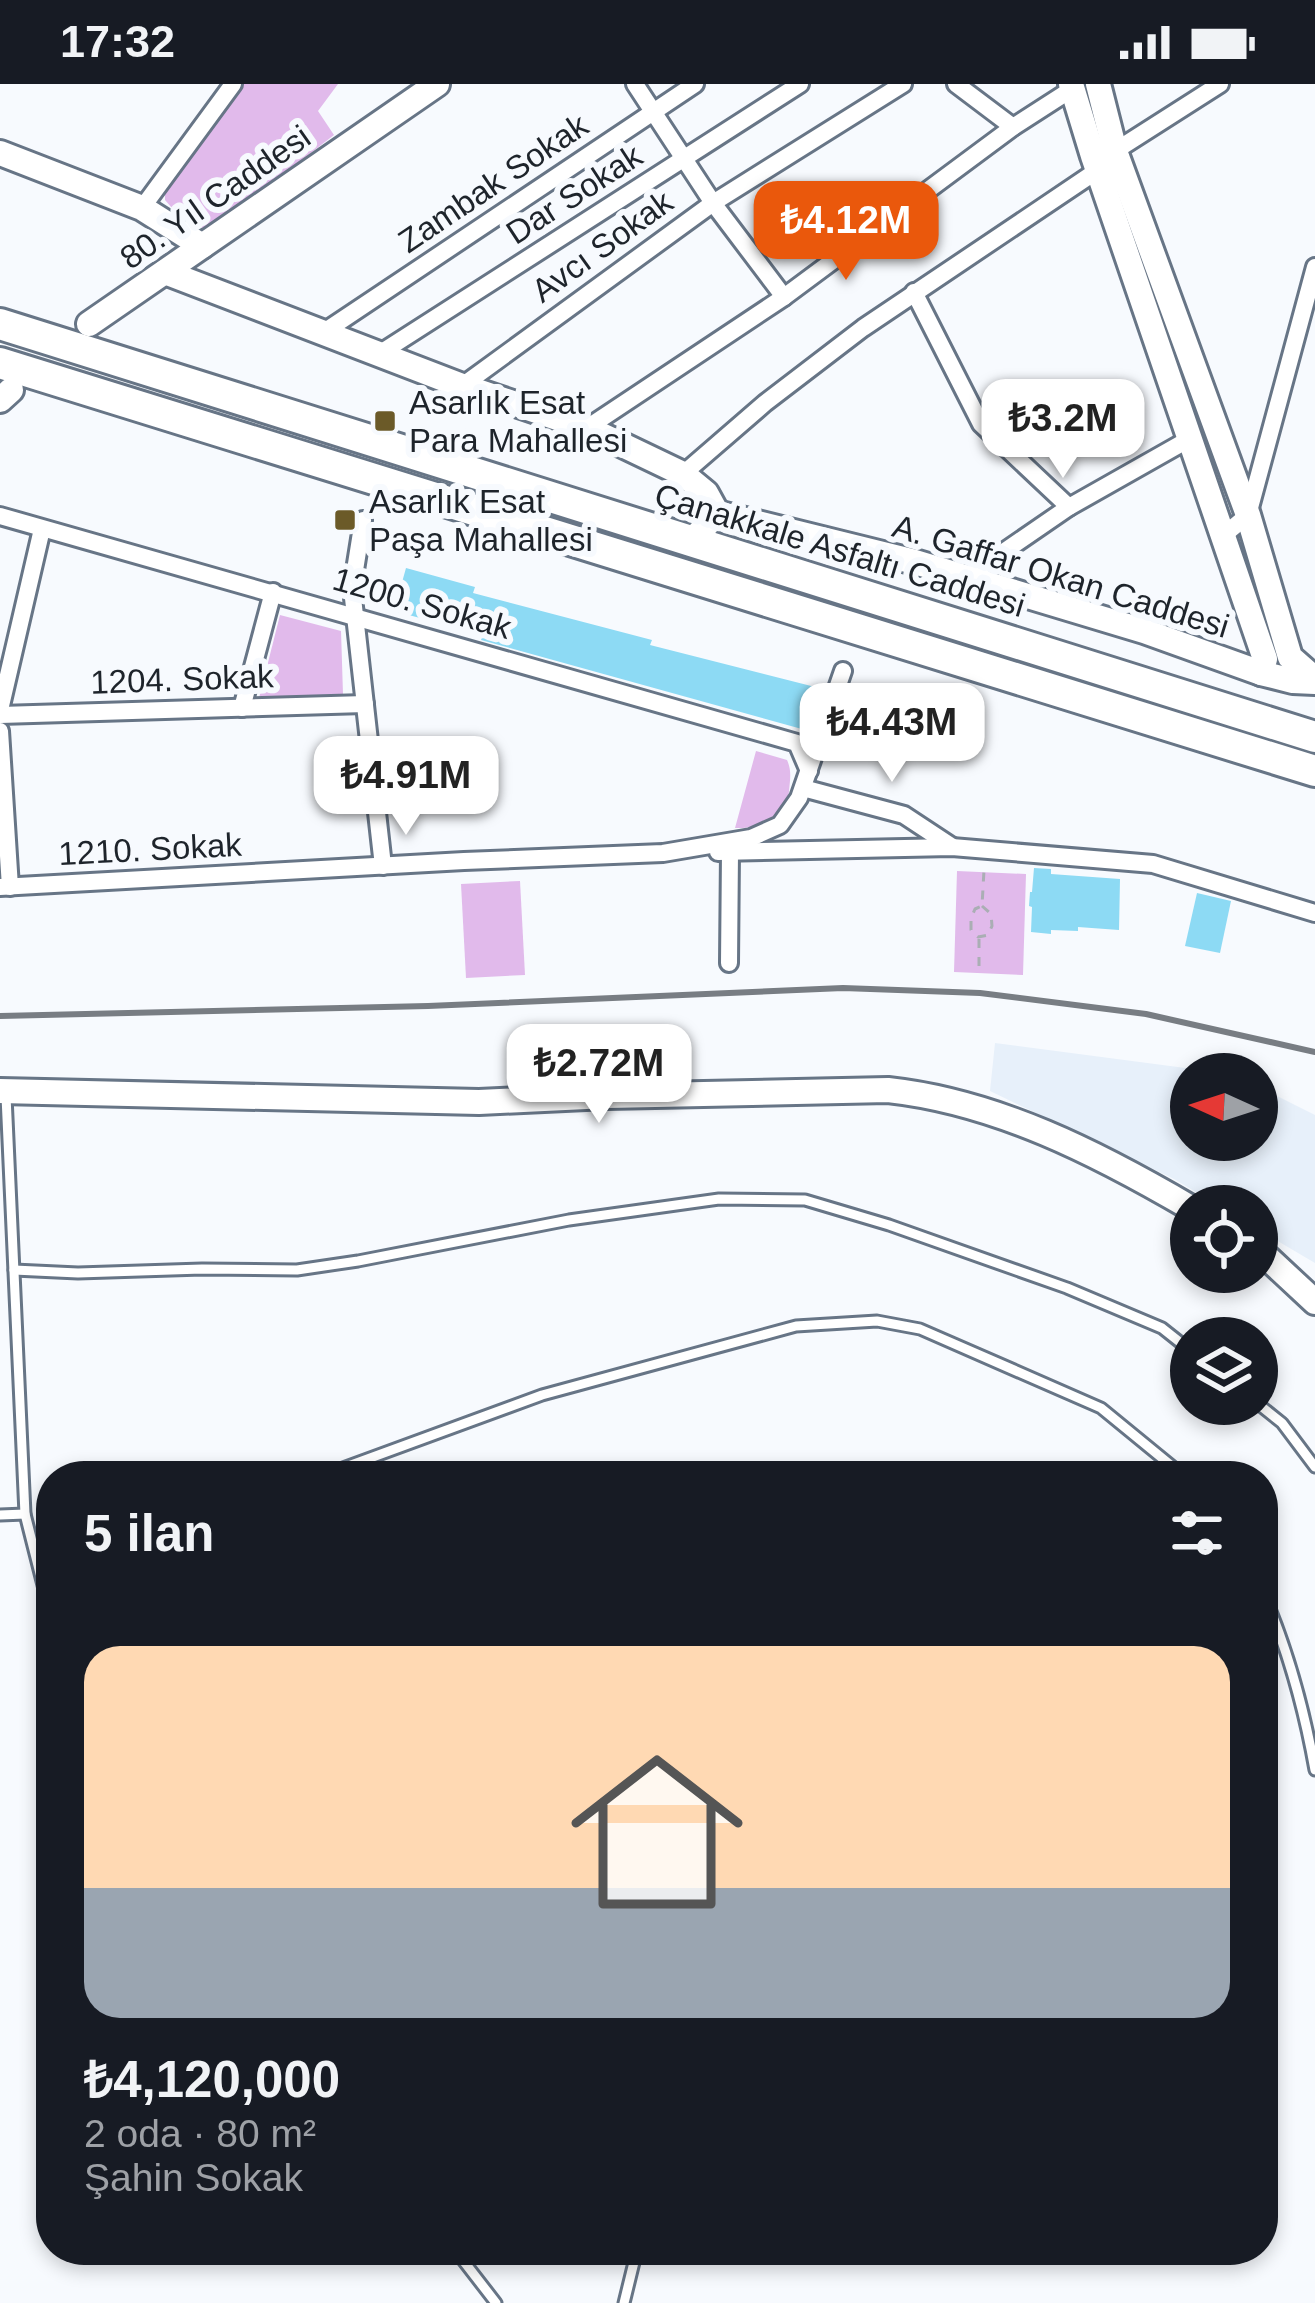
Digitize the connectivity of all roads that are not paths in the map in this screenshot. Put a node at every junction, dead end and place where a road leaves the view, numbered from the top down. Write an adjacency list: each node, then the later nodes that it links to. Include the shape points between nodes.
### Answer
1 (233, 84): 17 (street)
2 (437, 84): 18 (street, 80. Yıl Caddesi)
3 (635, 84): 11 (street)
4 (695, 84): 11 (street, Zambak Sokak)
5 (800, 84): 15 (street, Dar Sokak)
6 (903, 84): 16 (street, Avcı Sokak)
7 (956, 84): 12 (street)
8 (1098, 84): 14 (street)
9 (1220, 84): 14 (street)
10 (1072, 86): 12 (street); 14 (street)
11 (654, 111): 15 (street); 25 (street, Zambak Sokak)
12 (1013, 127): 22 (street)
13 (0, 153): 17 (street)
14 (1102, 159): 21 (street); 30 (street); 34 (street)
15 (683, 160): 16 (street); 26 (street, Dar Sokak)
16 (713, 203): 22 (street); 28 (street, Avcı Sokak)
17 (142, 208): 18 (street)
18 (202, 247): 20 (street, 80. Yıl Caddesi)
19 (1315, 267): 34 (street)
20 (165, 272): 24 (street, 80. Yıl Caddesi); 25 (street)
21 (914, 292): 31 (street); 32 (street, via 981,424)
22 (784, 297): 29 (street)
23 (0, 324): 39 (highway, Çanakkale Asfaltı Caddesi)
24 (89, 324)
25 (324, 332): 26 (street)
26 (379, 354): 28 (street)
27 (4, 384): 51 (highway)
28 (462, 386): 29 (street)
29 (587, 428): 31 (street)
30 (1191, 438): 32 (street); 38 (street)
31 (683, 474): 33 (street)
32 (1070, 507): 40 (street)
33 (717, 514): 39 (street); 40 (street, A. Gaffar Okan Caddesi)
34 (1248, 515): 38 (street); 43 (street)
35 (0, 516): 37 (street, 1200. Sokak)
36 (363, 520): 42 (street)
37 (42, 529): 41 (street, 1200. Sokak); 48 (street)
38 (1224, 535): 43 (street)
39 (691, 542): 50 (highway, Çanakkale Asfaltı Caddesi)
40 (967, 578): 43 (street, A. Gaffar Okan Caddesi)
41 (273, 592): 42 (street, 1200. Sokak); 47 (street)
42 (355, 615): 46 (street); 52 (street, 1200. Sokak, via 797,743)
43 (1272, 663): 45 (street, A. Gaffar Okan Caddesi, via 1293,681)
44 (843, 670): 52 (street)
45 (1315, 680)
46 (365, 704): 47 (street, 1204. Sokak); 56 (street)
47 (242, 708): 48 (street, 1204. Sokak)
48 (0, 712)
49 (0, 731): 57 (street)
50 (1315, 737)
51 (1315, 771)
52 (806, 780): 53 (street, via 904,815); 55 (street, 1210. Sokak, via 780,825)
53 (952, 847): 54 (street, 1210. Sokak); 58 (street, 1210. Sokak, via 1153,864)
54 (730, 852): 55 (street, 1210. Sokak); 59 (street)
55 (663, 853): 56 (street, 1210. Sokak)
56 (383, 866): 57 (street, 1210. Sokak)
57 (5, 887)
58 (1315, 914)
59 (729, 963)
60 (3, 1091): 61 (street, via 478,1102 888,1090 1016,1120); 63 (lane)
61 (1170, 1196)
62 (1278, 1268): 64 (street)
63 (14, 1270): 65 (lane, via 297,1270 719,1199 805,1200 1067,1288); 70 (lane)
64 (1315, 1303)
65 (1170, 1334)
66 (1278, 1420): 69 (lane)
67 (364, 1461): 68 (lane, via 563,1389 796,1326 877,1322 920,1329 1102,1408)
68 (1166, 1461)
69 (1315, 1467)
70 (25, 1514): 71 (lane); 72 (lane)
71 (0, 1515)
72 (36, 1547)
73 (1278, 1628): 74 (lane)
74 (1315, 1770)
75 (467, 2265): 77 (lane)
76 (633, 2265): 78 (lane)
77 (496, 2303)
78 (624, 2303)

